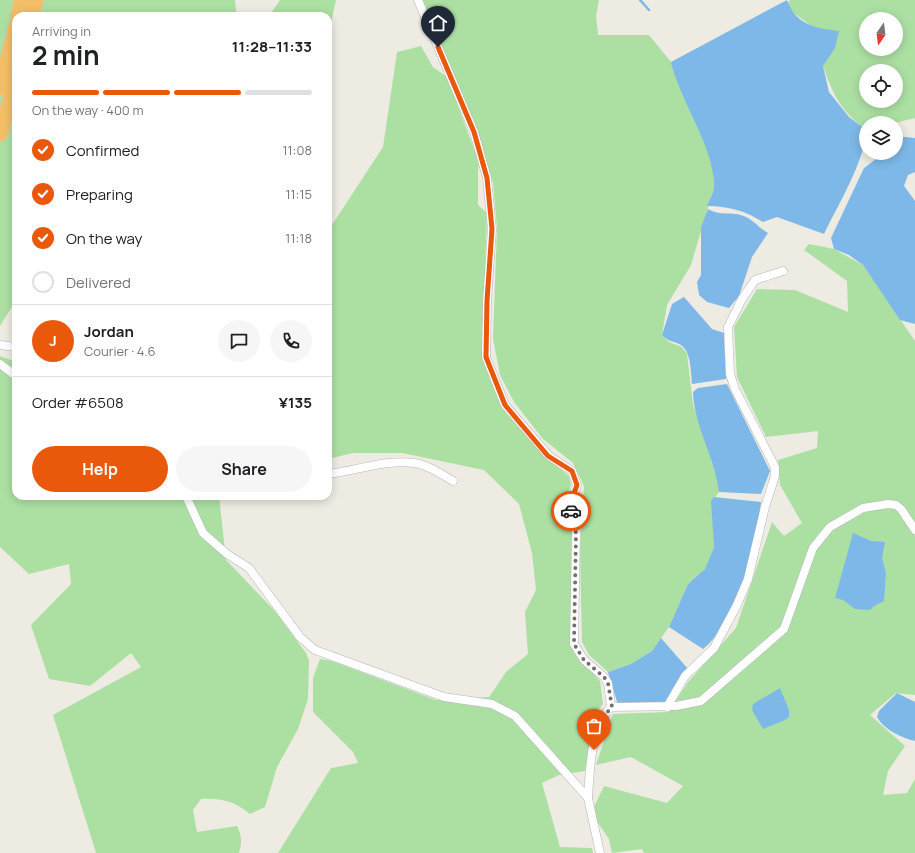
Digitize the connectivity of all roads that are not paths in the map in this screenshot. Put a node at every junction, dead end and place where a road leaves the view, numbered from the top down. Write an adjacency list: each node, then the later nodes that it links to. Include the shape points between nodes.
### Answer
1 (22, 0): 4 (highway)
2 (36, 0): 5 (highway)
3 (418, 0): 20 (street, via 474,132 487,178 492,229 486,357 505,405 548,456 572,471 577,485 570,504 576,533 574,644 584,660 608,683)
4 (19, 12)
5 (33, 12)
6 (12, 42): 7 (highway)
7 (0, 88)
8 (12, 93): 9 (highway)
9 (0, 134)
10 (783, 271): 19 (street, via 755,280 728,327 730,374 735,389 775,468 748,579 717,643 685,676)
11 (0, 345): 12 (street)
12 (12, 346)
13 (0, 364): 14 (street)
14 (12, 373)
15 (332, 473): 16 (street, via 382,465 414,463 437,471)
16 (453, 482)
17 (188, 500): 21 (street, via 203,532 227,554 249,568 300,637 315,650 444,697 492,704 515,716)
18 (915, 530): 19 (street, via 901,508 888,504 863,508 830,527 813,548 784,629 701,701)
19 (667, 706): 20 (street)
20 (612, 707): 21 (street, via 604,715 596,737)
21 (588, 798): 22 (street)
22 (600, 853)

